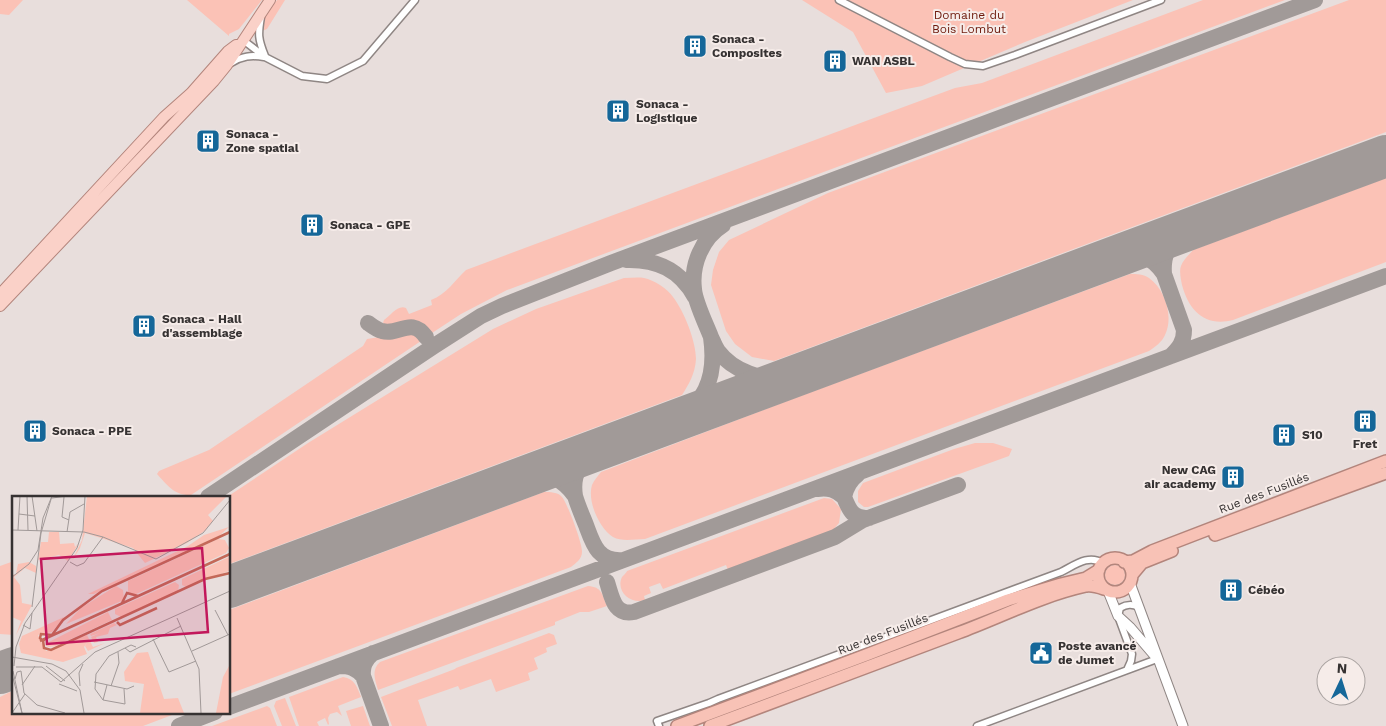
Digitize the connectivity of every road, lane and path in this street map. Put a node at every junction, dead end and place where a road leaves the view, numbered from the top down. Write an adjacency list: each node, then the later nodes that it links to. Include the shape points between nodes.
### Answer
1 (270, 0): 5 (main road)
2 (415, 0): 7 (street, via 363,61 327,79 302,76)
3 (839, 0): 4 (street, via 965,64 983,66)
4 (1161, 0)
5 (261, 13): 6 (main road); 7 (street, via 258,35)
6 (243, 40): 7 (street); 8 (main road); 9 (main road, via 228,51 191,93 164,117)
7 (265, 57): 8 (street, via 249,56)
8 (227, 65): 10 (main road)
9 (0, 294)
10 (0, 306)
11 (1386, 461): 14 (highway, Rue des Fusillés)
12 (1386, 473): 17 (highway, Rue des Fusillés, via 1142,563)
13 (1193, 528): 14 (highway)
14 (1152, 551): 15 (highway, Rue des Fusillés)
15 (1124, 562): 16 (highway, via 1114,559); 17 (highway, via 1131,570)
16 (1101, 566): 18 (highway, via 1098,578); 23 (street, via 1099,560 1087,559 1061,572); 24 (highway, Rue des Fusillés, via 1086,578 1008,600)
17 (1131, 579): 18 (highway, via 1123,590); 19 (street)
18 (1106, 590): 20 (street); 25 (highway, Rue des Fusillés, via 1088,586 1056,594)
19 (1139, 608): 20 (street, via 1126,605 1120,608); 21 (street)
20 (1118, 616): 21 (street); 22 (street, via 1132,654)
21 (1157, 659): 22 (street); 27 (street)
22 (1127, 670): 26 (street)
23 (658, 724)
24 (677, 726)
25 (710, 726)
26 (977, 726)
27 (1183, 726)

